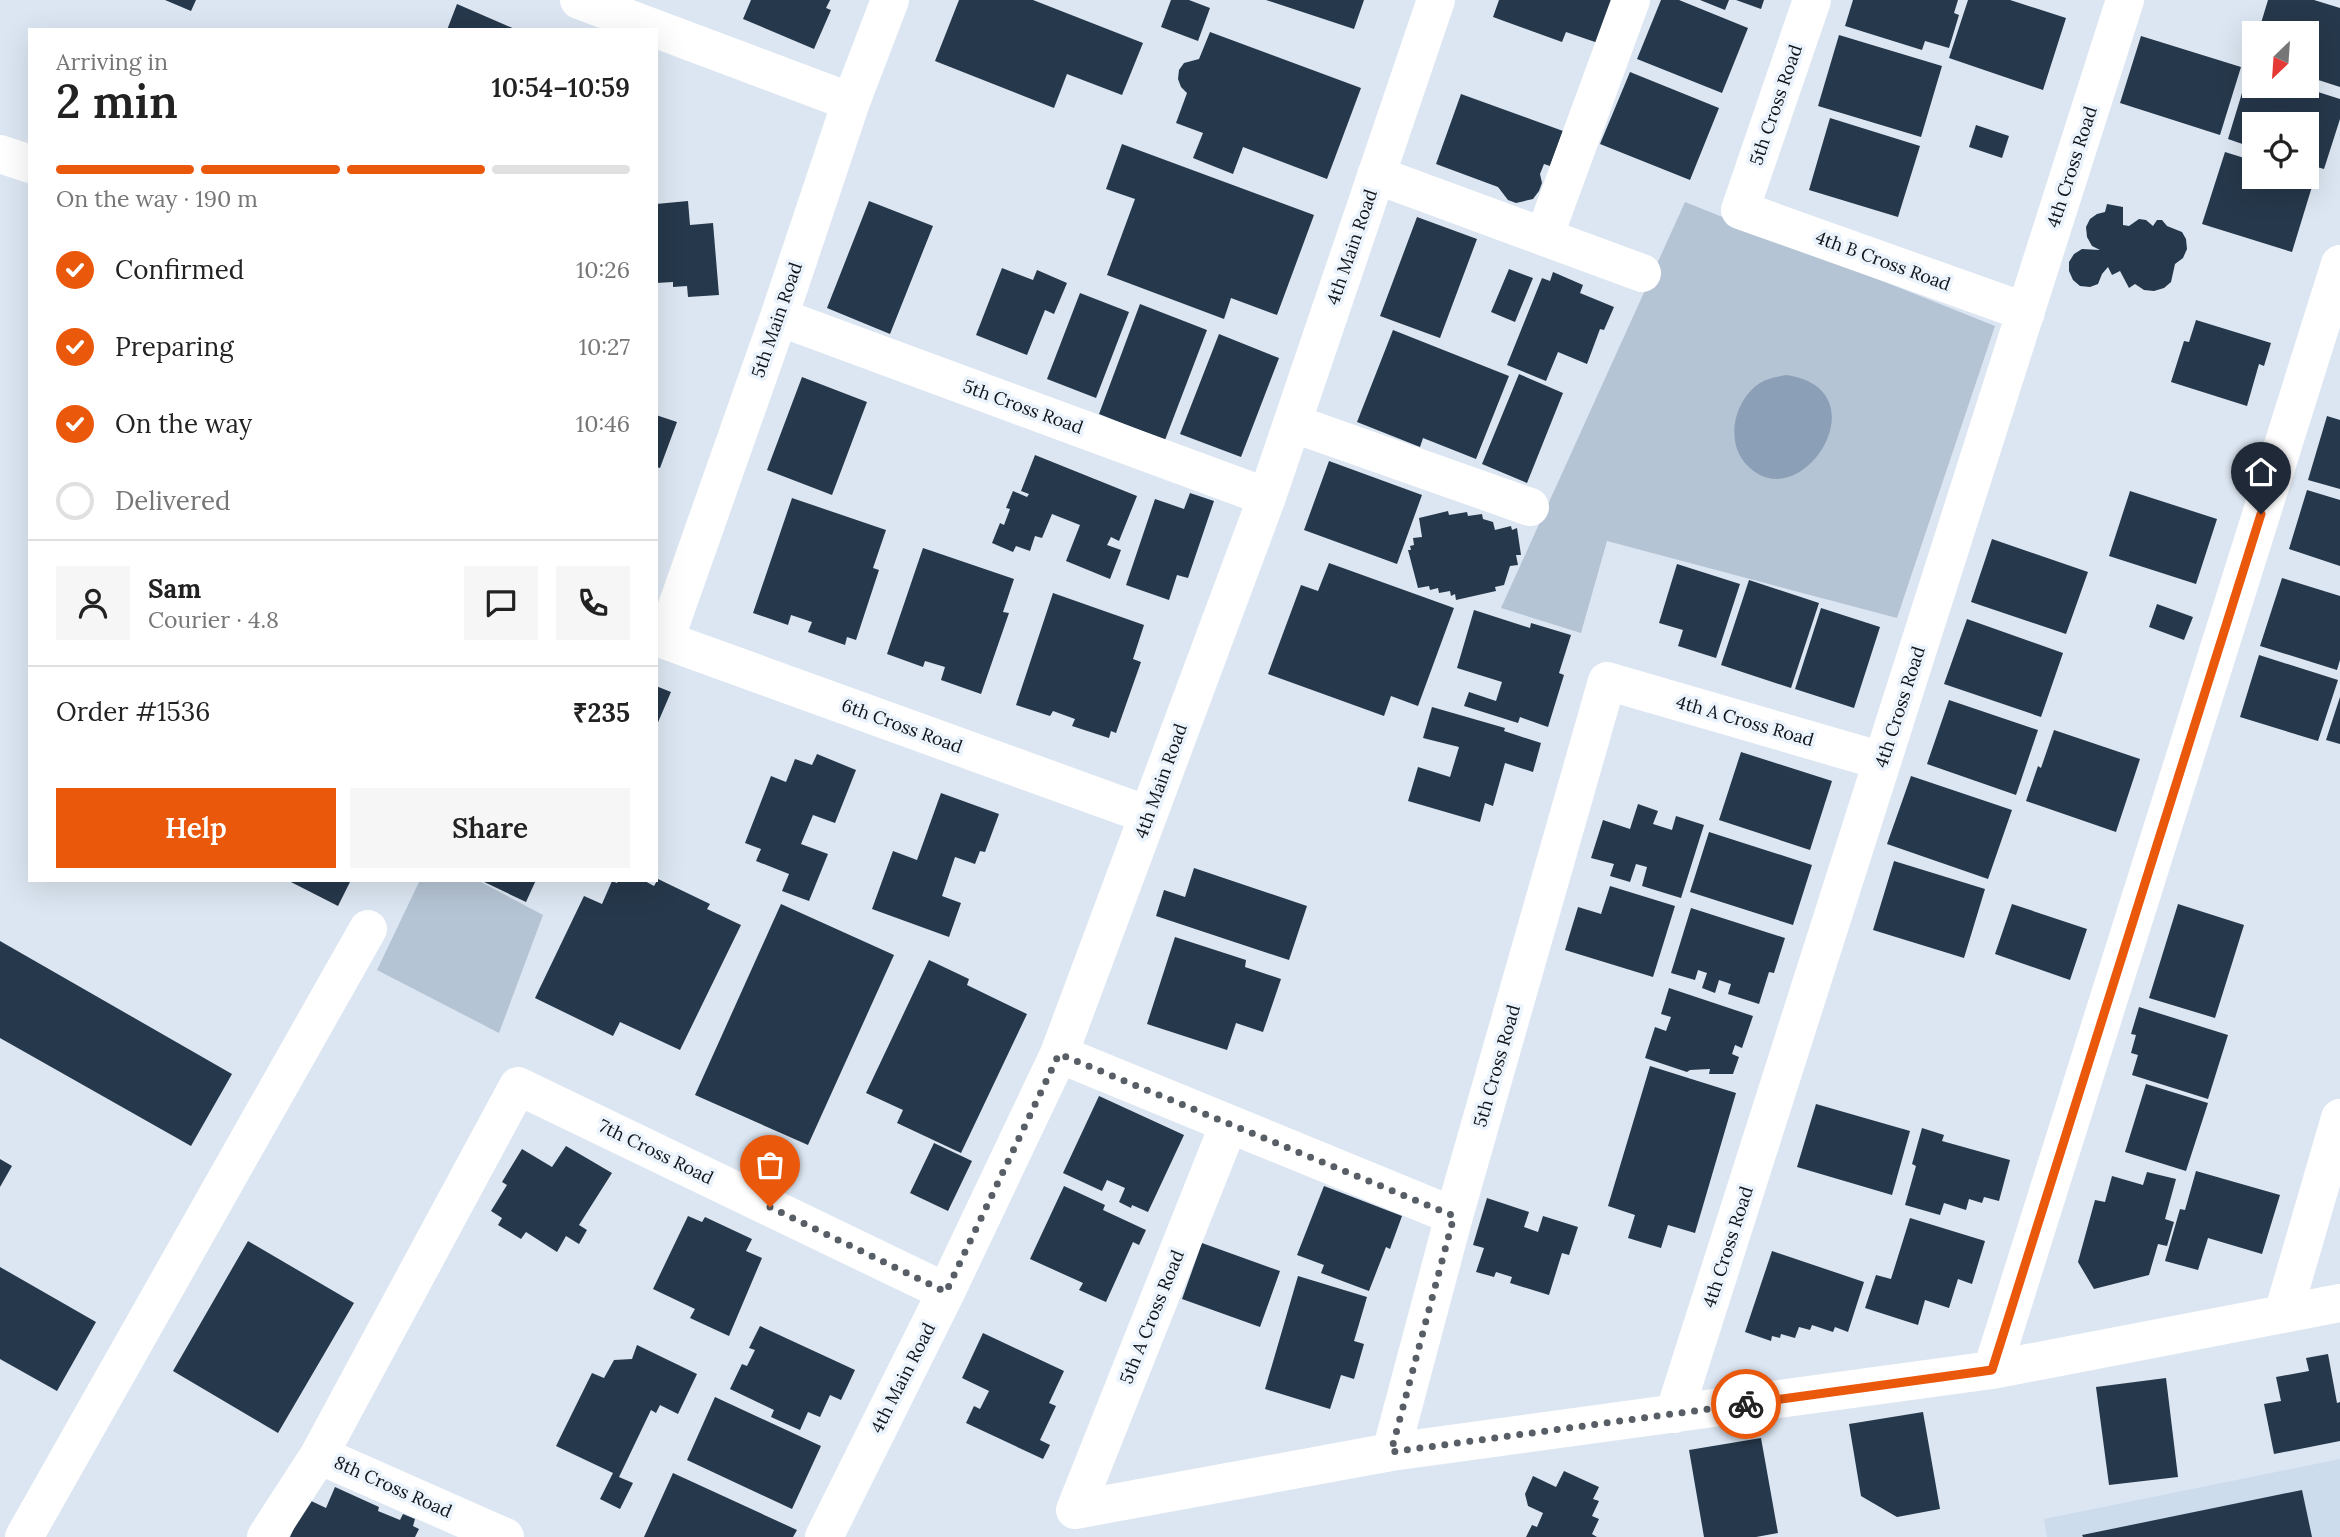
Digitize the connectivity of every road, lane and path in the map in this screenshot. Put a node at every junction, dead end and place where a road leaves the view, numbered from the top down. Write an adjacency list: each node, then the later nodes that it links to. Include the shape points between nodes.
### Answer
1 (579, 0): 7 (street)
2 (890, 0): 9 (street, 5th Main Road)
3 (1436, 0): 12 (street, 4th Main Road)
4 (1631, 0): 14 (street)
5 (1812, 0): 13 (street, 5th Cross Road)
6 (2125, 0): 17 (street, 4th Cross Road)
7 (654, 28)
8 (658, 30): 9 (street)
9 (851, 102): 18 (street, 5th Main Road)
10 (0, 154): 11 (street)
11 (28, 163)
12 (1376, 176): 14 (street); 19 (street, 4th Main Road)
13 (1740, 210): 17 (street, 4th B Cross Road)
14 (1544, 237): 16 (street)
15 (2340, 264): 34 (street)
16 (1642, 273)
17 (2026, 312): 24 (street, 4th Cross Road)
18 (779, 317): 20 (street, 5th Cross Road); 22 (street, 5th Main Road)
19 (1292, 423): 20 (street, 4th Main Road); 21 (street)
20 (1267, 497): 25 (street, 4th Main Road)
21 (1530, 508)
22 (661, 638): 25 (street, 6th Cross Road)
23 (1607, 681): 24 (street, 4th A Cross Road); 30 (street, 5th Cross Road)
24 (1882, 761): 35 (street, 4th Cross Road)
25 (1148, 816): 27 (street, 4th Main Road)
26 (368, 929): 38 (street)
27 (1059, 1054): 29 (street); 31 (street, 4th Main Road)
28 (2340, 1118): 33 (street)
29 (1229, 1124): 30 (street); 36 (street, 5th A Cross Road, via 1075,1510)
30 (1454, 1216): 36 (street, 5th Cross Road)
31 (946, 1292): 37 (street, 7th Cross Road, via 518,1086); 41 (street, 4th Main Road)
32 (2340, 1303): 33 (street)
33 (2283, 1314): 34 (street)
34 (1992, 1370): 35 (street)
35 (1674, 1414): 36 (street)
36 (1391, 1452)
37 (319, 1455): 39 (street); 40 (street, 8th Cross Road)
38 (24, 1537)
39 (266, 1537)
40 (505, 1537)
41 (824, 1537)

